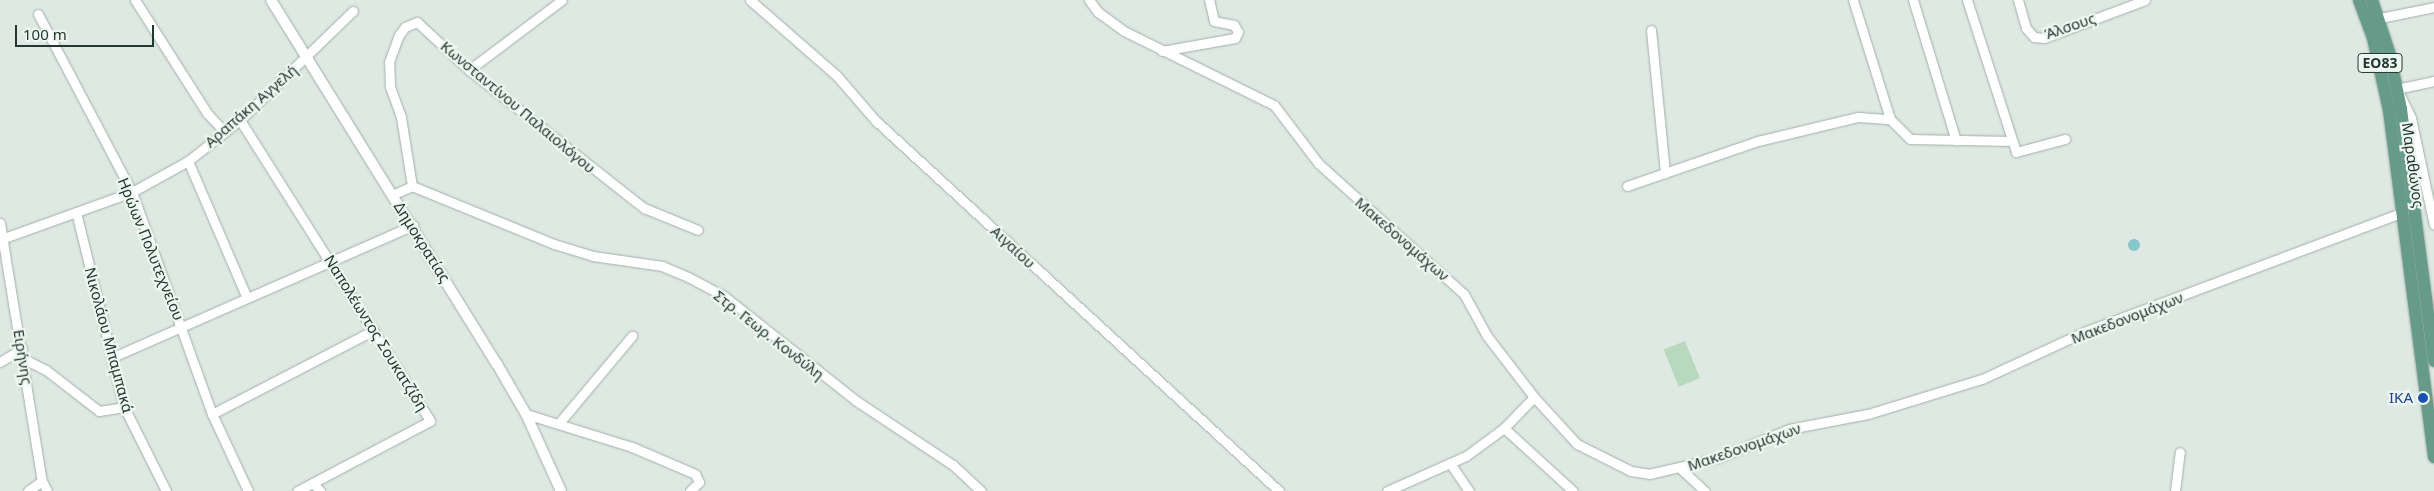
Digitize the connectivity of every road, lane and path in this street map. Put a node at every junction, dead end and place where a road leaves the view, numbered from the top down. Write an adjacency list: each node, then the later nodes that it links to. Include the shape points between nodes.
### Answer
1 (271, 0): 21 (street, Δημοκρατίας)
2 (562, 0): 22 (street)
3 (750, 0): 76 (street, Αιγαίου, via 837,76 875,120)
4 (1089, 0): 20 (street, Μακεδονομάχων, via 1112,24)
5 (1210, 0): 20 (street, via 1214,21 1234,25 1238,32 1235,38)
6 (1853, 0): 25 (street)
7 (1913, 0): 29 (street)
8 (1967, 0): 30 (street)
9 (2018, 0): 14 (street, Άλσους, via 2026,28 2034,37 2044,38)
10 (2144, 0): 14 (street, Άλσους)
11 (2359, 0): 38 (main road, Μαραθώνος / ΕΟ83, via 2382,72)
12 (2372, 0): 18 (main road, Μαραθώνος / ΕΟ83)
13 (139, 1): 27 (street, via 207,113)
14 (2128, 3)
15 (2434, 7): 18 (street)
16 (353, 11): 21 (street, Αραπάκη Αγγελή)
17 (38, 14): 35 (street, Ηρώων Πολυτεχνείου)
18 (2380, 18): 24 (main road, Μαραθώνος / ΕΟ83)
19 (1650, 30): 32 (street)
20 (1162, 52): 54 (street, Μακεδονομάχων, via 1232,82 1282,112 1319,164 1464,294 1486,336)
21 (307, 57): 26 (street, Αραπάκη Αγγελή); 36 (street, Δημοκρατίας)
22 (469, 70): 33 (street, Κωνσταντίνου Παλαιολόγου, via 422,24 410,24 399,35 390,55 389,77 401,117); 42 (street, Κωνσταντίνου Παλαιολόγου, via 644,208)
23 (2434, 81): 24 (street)
24 (2397, 89): 41 (street, via 2411,118); 52 (main road, Μαραθώνος / ΕΟ83)
25 (1890, 119): 29 (street, via 1910,139); 32 (street, via 1858,117 1820,124)
26 (240, 120): 27 (street, Αραπάκη Αγγελή); 44 (street, Ναπολέωντος Σουκατζίδη)
27 (225, 132): 31 (street, Αραπάκη Αγγελή)
28 (2065, 139): 30 (street, via 2016,152)
29 (1956, 141): 30 (street)
30 (2012, 141)
31 (188, 160): 35 (street, Αραπάκη Αγγελή); 45 (street)
32 (1665, 173): 34 (street)
33 (412, 186): 36 (street); 75 (street, Στρ. Γεωρ. Κονδύλη, via 554,244 593,256 662,266 724,296 854,400 953,465)
34 (1627, 186)
35 (132, 192): 37 (street, Αραπάκη Αγγελή); 46 (street, Ηρώων Πολυτεχνείου)
36 (392, 195): 40 (street, Δημοκρατίας)
37 (76, 212): 43 (street, Αραπάκη Αγγελή); 50 (street, Νικολάου Μπαμπακά)
38 (2402, 212): 61 (main road, Μαραθώνος / ΕΟ83); 63 (street, Μακεδονομάχων, via 2084,332 1982,379 1868,414 1789,429 1718,458)
39 (0, 223): 43 (street, Ειρήνης)
40 (413, 225): 44 (street); 57 (street, Δημοκρατίας)
41 (2434, 225)
42 (698, 230)
43 (4, 238): 49 (street, Ειρήνης)
44 (331, 261): 45 (street); 47 (street, Ναπολέωντος Σουκατζίδη)
45 (246, 298): 46 (street)
46 (182, 327): 50 (street); 56 (street, Ηρώων Πολυτεχνείου)
47 (374, 330): 56 (street); 65 (street, Ναπολέωντος Σουκατζίδη, via 430,421)
48 (632, 336): 58 (street)
49 (22, 348): 51 (street, Ειρήνης); 53 (street)
50 (114, 357): 55 (street, Νικολάου Μπαμπακά)
51 (24, 359): 55 (street, via 46,370 99,411); 64 (street, Ειρήνης)
52 (2434, 361)
53 (0, 362)
54 (1534, 397): 59 (street); 63 (street, Μακεδονομάχων, via 1577,444 1598,456 1631,471 1649,474)
55 (124, 407): 69 (street, Νικολάου Μπαμπακά)
56 (212, 414): 70 (street, Ηρώων Πολυτεχνείου)
57 (526, 414): 58 (street); 66 (street, Δημοκρατίας)
58 (559, 423): 74 (street, via 695,474 699,482)
59 (1504, 428): 62 (street, via 1466,456); 79 (street)
60 (2180, 452): 81 (street)
61 (2434, 457)
62 (1450, 463): 77 (street); 78 (street)
63 (1681, 469): 80 (street)
64 (42, 481): 67 (street); 68 (street, Ειρήνης)
65 (313, 484): 71 (street, Ναπολέωντος Σουκατζίδη); 72 (street)
66 (560, 489): 73 (street)
67 (28, 491)
68 (47, 491)
69 (166, 491)
70 (248, 491)
71 (297, 491)
72 (320, 491)
73 (570, 491)
74 (690, 491)
75 (981, 491)
76 (1279, 491)
77 (1387, 491)
78 (1469, 491)
79 (1573, 491)
80 (1705, 491)
81 (2175, 491)

